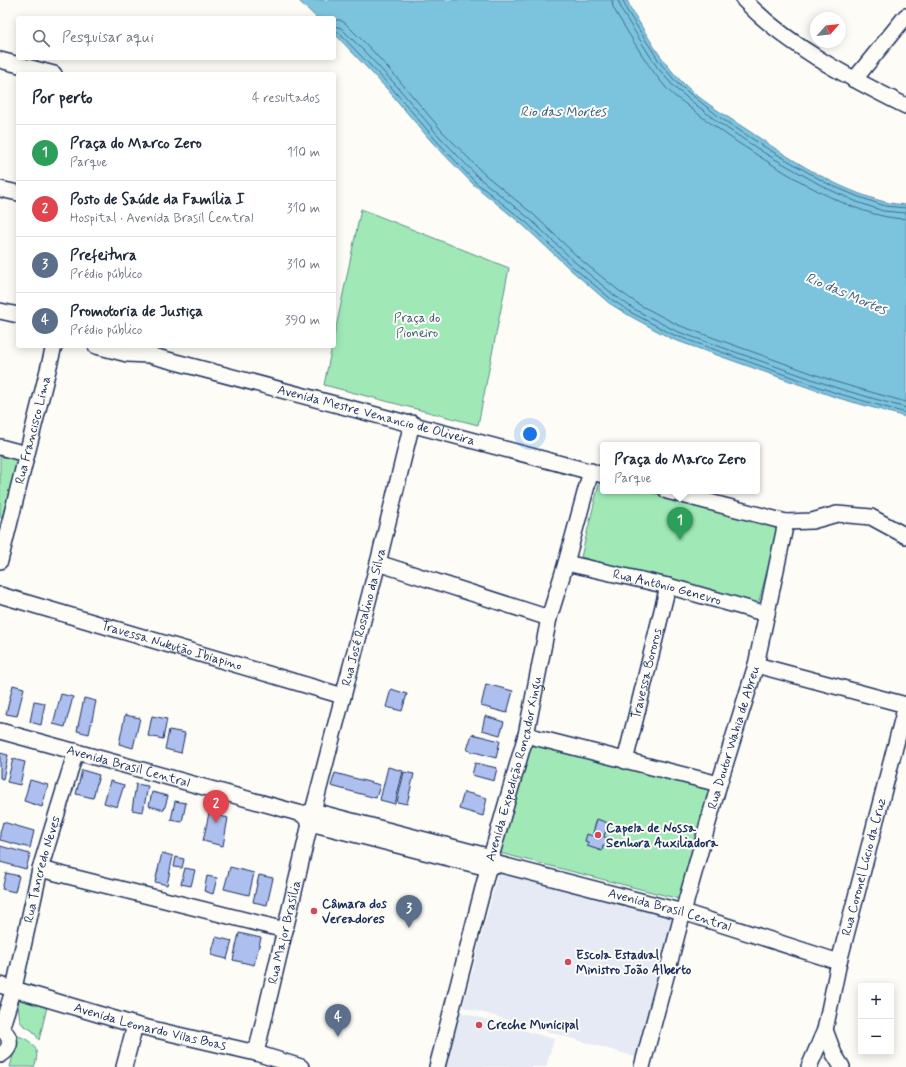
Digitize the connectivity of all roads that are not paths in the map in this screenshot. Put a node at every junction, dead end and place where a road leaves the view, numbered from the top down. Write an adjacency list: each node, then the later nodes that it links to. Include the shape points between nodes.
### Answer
1 (744, 0): 5 (street, via 807,52)
2 (906, 16): 5 (street)
3 (0, 60): 4 (street)
4 (46, 72)
5 (854, 80): 6 (street)
6 (906, 106)
7 (0, 189): 8 (street)
8 (16, 193)
9 (0, 311): 10 (street)
10 (16, 315)
11 (0, 321): 12 (street)
12 (16, 325)
13 (53, 348): 18 (street, Rua Francisco Lima)
14 (119, 348): 15 (street, Avenida Mestre Venancio de Oliveira)
15 (130, 349): 16 (street, Avenida Mestre Venancio de Oliveira)
16 (412, 423): 19 (street, Avenida Mestre Venancio de Oliveira); 25 (street, Rua José Rosalino da Silva)
17 (0, 447): 18 (street)
18 (26, 454): 22 (street, Rua Francisco Lima)
19 (597, 473): 26 (street, Avenida Expedição Roncador Xingu)
20 (679, 494): 21 (street)
21 (786, 522): 23 (street, via 812,521 837,514 871,517); 29 (street, Rua Doutor Wahia de Abreu)
22 (4, 528): 24 (street, Rua Francisco Lima)
23 (906, 536)
24 (0, 561)
25 (378, 563): 30 (street); 32 (street, Rua José Rosalino da Silva)
26 (566, 563): 27 (street, Rua Antônio Genevro); 30 (street, Avenida Expedição Roncador Xingu)
27 (668, 586): 29 (street, Rua Antônio Genevro); 37 (street, Travessa Bororos)
28 (0, 595): 32 (street, Travessa Nukutão Ibiapino)
29 (767, 614): 31 (street, Rua Doutor Wahia de Abreu)
30 (549, 618): 35 (street, Avenida Expedição Roncador Xingu)
31 (756, 665): 33 (street); 38 (street, Rua Doutor Wahia de Abreu)
32 (343, 696): 39 (street, Rua José Rosalino da Silva)
33 (906, 705): 44 (street, Rua Coronel Lúcio da Cruz)
34 (0, 731): 36 (street, Avenida Brasil Central)
35 (526, 735): 37 (street); 40 (street, Avenida Expedição Roncador Xingu)
36 (76, 751): 39 (street, Avenida Brasil Central); 41 (street, Rua Tancredo Neves)
37 (625, 761): 38 (street)
38 (719, 784): 42 (street, Rua Doutor Wahia de Abreu)
39 (309, 816): 40 (street, Avenida Brasil Central); 43 (street, Rua Major Brasília)
40 (492, 863): 42 (street, Avenida Brasil Central); 53 (street, Avenida Expedição Roncador Xingu)
41 (40, 869): 43 (street); 45 (street, Rua Tancredo Neves)
42 (683, 912): 44 (street, Avenida Brasil Central); 54 (street, Rua Doutor Wahia de Abreu)
43 (285, 930): 49 (street, Rua Major Brasília)
44 (839, 962): 48 (street, Rua Coronel Lúcio da Cruz)
45 (7, 987): 46 (street, Avenida Leonardo Vilas Boas); 47 (street, Rua Tancredo Neves)
46 (135, 1025): 49 (street, Avenida Leonardo Vilas Boas); 51 (street)
47 (0, 1029): 50 (street, via 8,1034 10,1043 6,1051)
48 (824, 1030): 55 (street, Rua Coronel Lúcio da Cruz); 56 (street)
49 (256, 1054): 52 (street, Avenida Leonardo Vilas Boas)
50 (0, 1055)
51 (124, 1067)
52 (301, 1067)
53 (437, 1067)
54 (642, 1067)
55 (809, 1067)
56 (842, 1067)

